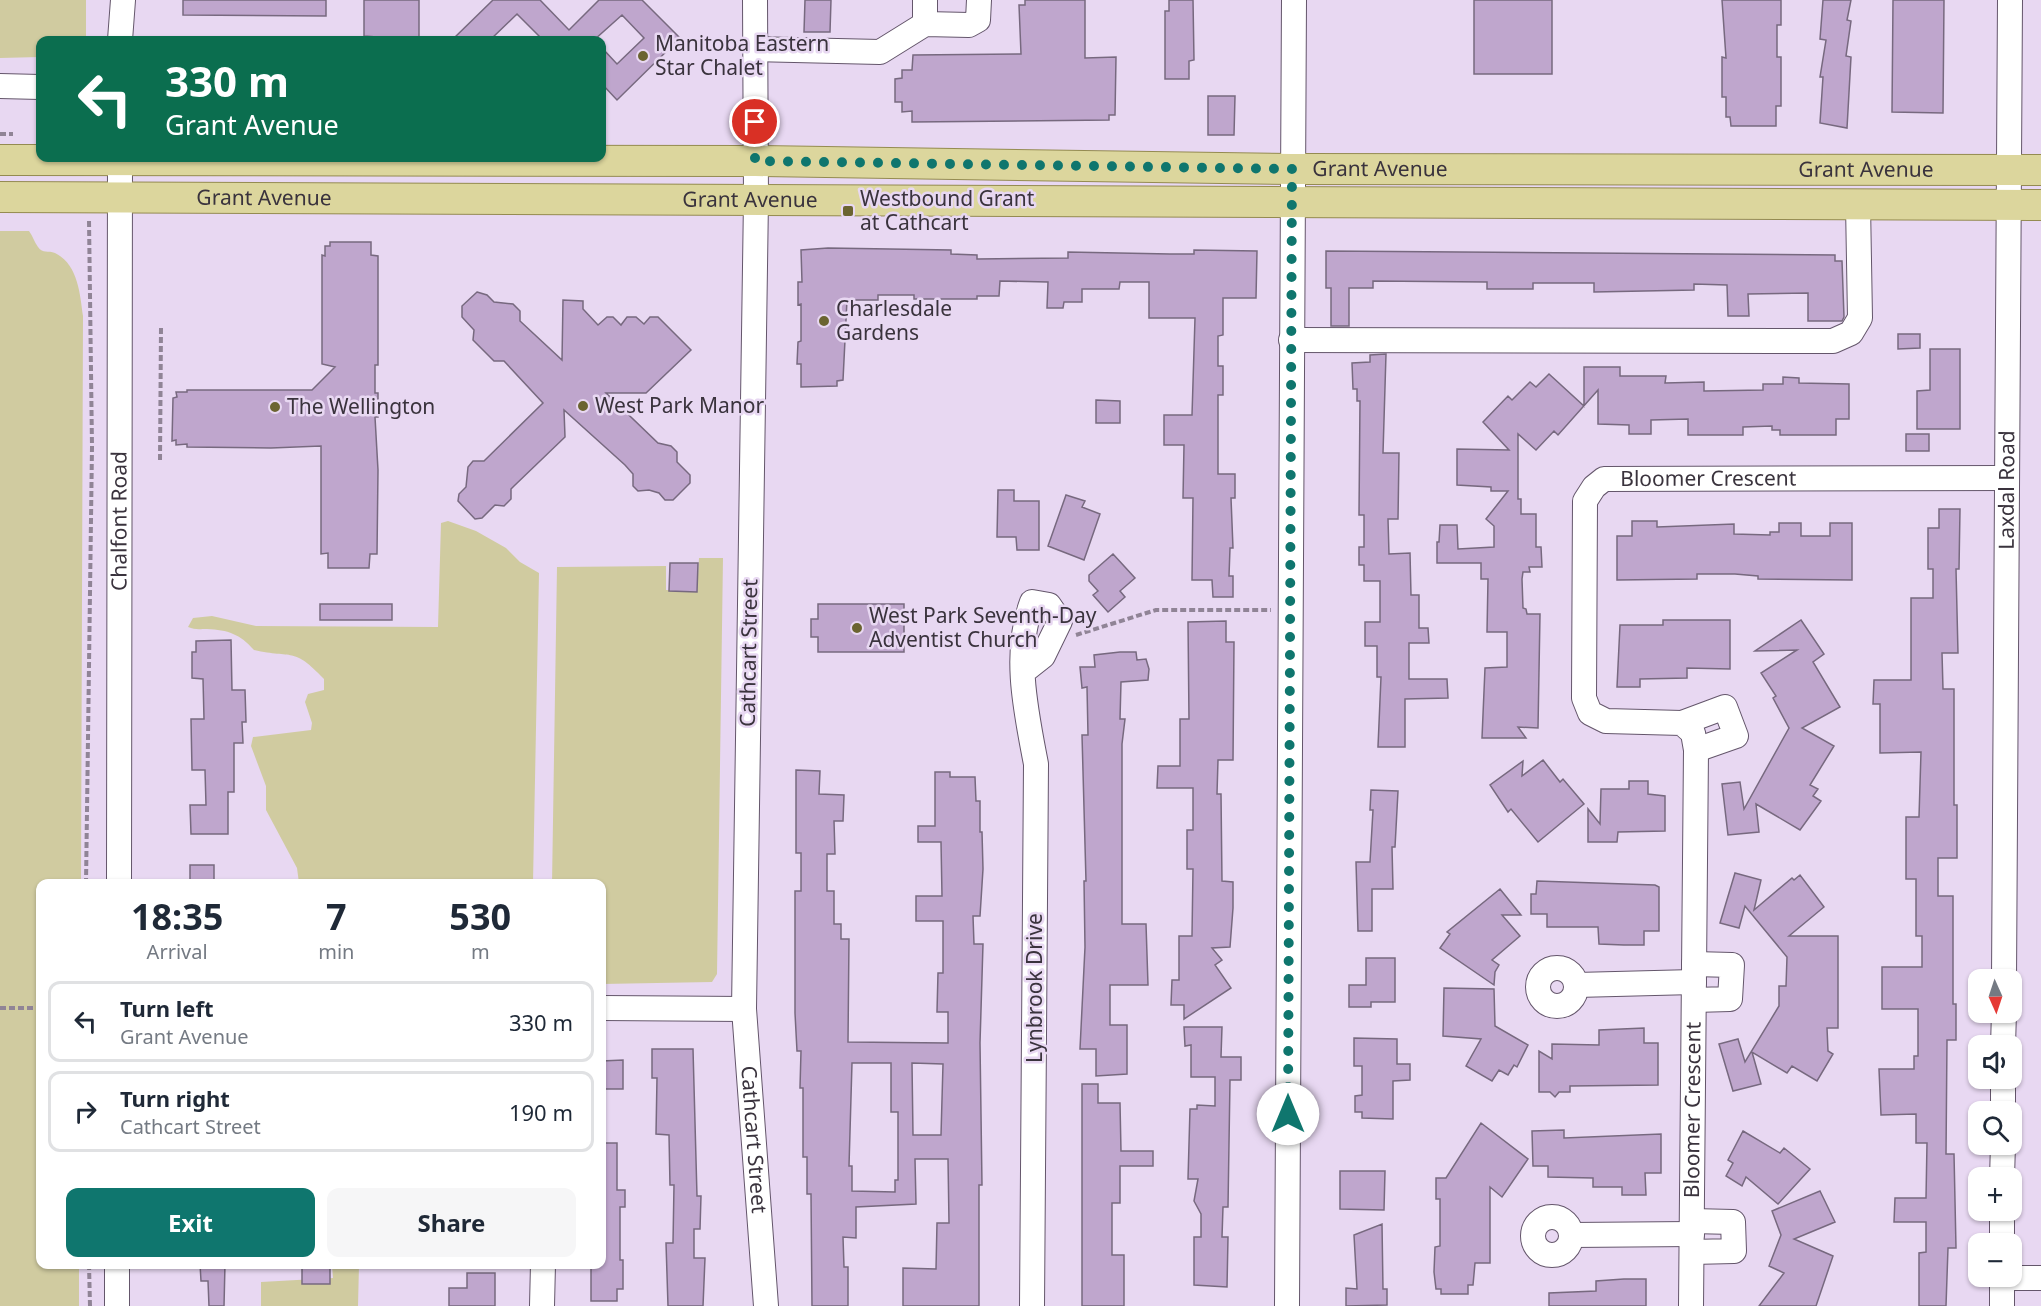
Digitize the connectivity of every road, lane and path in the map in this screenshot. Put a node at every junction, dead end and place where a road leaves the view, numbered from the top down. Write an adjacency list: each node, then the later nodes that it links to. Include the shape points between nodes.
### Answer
1 (123, 0): 8 (street)
2 (755, 0): 9 (street, Cathcart Street)
3 (926, 0): 7 (street)
4 (979, 0): 7 (street, via 978,20 969,25)
5 (1294, 0): 17 (street)
6 (2010, 0): 19 (street, Laxdal Road)
7 (926, 24): 9 (street, via 880,52)
8 (120, 36)
9 (755, 49): 15 (street, Cathcart Street)
10 (0, 87): 11 (street)
11 (36, 87)
12 (0, 160): 13 (main road, Grant Avenue)
13 (36, 160)
14 (606, 161): 15 (main road, Grant Avenue)
15 (755, 161): 17 (main road, Grant Avenue); 23 (street, Cathcart Street)
16 (120, 162): 22 (street, Chalfont Road)
17 (1292, 169): 18 (main road, Grant Avenue); 24 (street)
18 (1682, 169): 19 (main road, Grant Avenue); 25 (main road)
19 (2007, 170): 20 (main road, Grant Avenue); 27 (street, Laxdal Road)
20 (2041, 170)
21 (0, 197): 22 (main road, Grant Avenue)
22 (121, 197): 23 (main road, Grant Avenue); 40 (street, Chalfont Road)
23 (756, 199): 24 (main road, Grant Avenue); 47 (street, Cathcart Street)
24 (1292, 203): 25 (main road, Grant Avenue); 31 (street)
25 (1679, 204): 26 (main road, Grant Avenue)
26 (1858, 204): 27 (main road, Grant Avenue); 31 (street, via 1860,318 1851,333 1833,341)
27 (2007, 204): 28 (main road, Grant Avenue); 33 (street, Laxdal Road)
28 (2041, 204)
29 (89, 216): 39 (path, via 92,447)
30 (161, 328): 32 (path)
31 (1291, 340): 34 (street)
32 (160, 460)
33 (2006, 478): 37 (street, Bloomer Crescent, via 1604,479 1585,501 1584,698 1590,713 1606,722); 41 (street, Laxdal Road)
34 (1290, 610): 35 (path, via 1156,610); 61 (street)
35 (1049, 643): 36 (street, Lynbrook Drive, via 1043,656); 36 (street, Lynbrook Drive, via 1060,621 1049,605 1032,602 1024,622)
36 (1024, 671): 60 (street, Lynbrook Drive, via 1023,696 1036,764)
37 (1682, 723): 38 (street, Bloomer Crescent, via 1693,733); 38 (street, Bloomer Crescent, via 1725,707 1736,736)
38 (1696, 750): 42 (street, Bloomer Crescent)
39 (86, 879)
40 (119, 879)
41 (2004, 969)
42 (1694, 982): 43 (street); 49 (street, Bloomer Crescent)
43 (1576, 985)
44 (0, 1008): 45 (path)
45 (36, 1008)
46 (606, 1008): 47 (street)
47 (744, 1009): 59 (street, Cathcart Street)
48 (1571, 1235): 49 (street)
49 (1692, 1236): 62 (street, Bloomer Crescent)
50 (89, 1269): 56 (path)
51 (117, 1269): 57 (street)
52 (543, 1269): 58 (street)
53 (2022, 1278): 54 (street)
54 (2041, 1278)
55 (2002, 1287): 63 (street)
56 (90, 1306)
57 (117, 1306)
58 (542, 1306)
59 (766, 1306)
60 (1032, 1306)
61 (1287, 1306)
62 (1691, 1306)
63 (2002, 1306)

